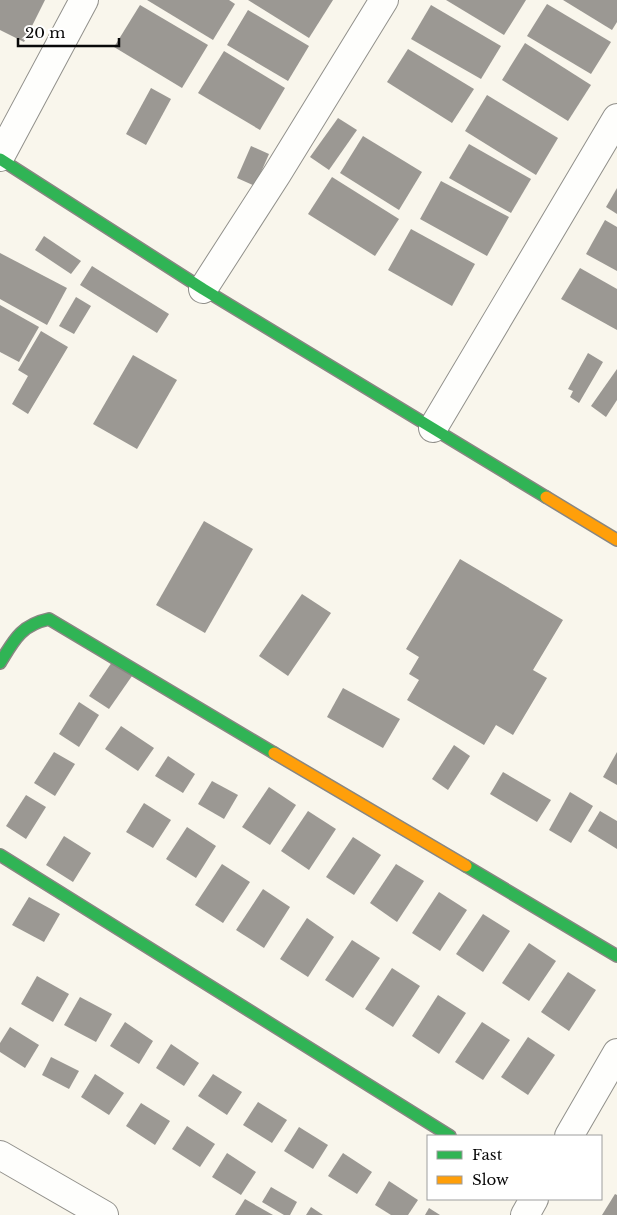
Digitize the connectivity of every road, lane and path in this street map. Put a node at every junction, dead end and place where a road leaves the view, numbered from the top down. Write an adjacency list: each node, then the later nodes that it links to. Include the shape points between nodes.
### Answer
1 (84, 0): 4 (street)
2 (384, 0): 5 (street)
3 (617, 118): 6 (street)
4 (0, 158): 5 (street)
5 (203, 289): 6 (street)
6 (434, 428): 7 (street)
7 (617, 540)
8 (0, 663): 10 (street, via 20,631 37,621 49,619)
9 (0, 855): 12 (street)
10 (617, 956)
11 (617, 1053): 13 (street)
12 (448, 1135)
13 (570, 1135)
14 (0, 1155): 16 (street)
15 (534, 1200): 17 (street)
16 (104, 1215)
17 (526, 1215)

